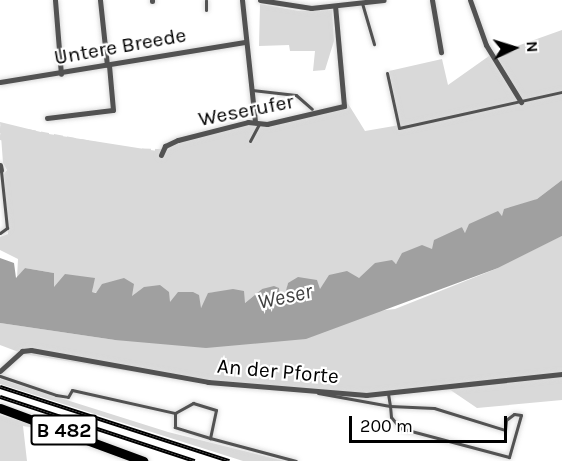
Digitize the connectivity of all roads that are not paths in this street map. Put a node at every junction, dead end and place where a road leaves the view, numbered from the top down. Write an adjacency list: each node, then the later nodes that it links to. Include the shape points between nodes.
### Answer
1 (55, 0): 17 (street)
2 (100, 0): 15 (street)
3 (206, 0): 11 (lane)
4 (242, 0): 12 (street)
5 (260, 0): 10 (street, via 278,5)
6 (384, 0): 9 (street)
7 (432, 0): 14 (street)
8 (470, 0): 21 (street, via 486,45)
9 (362, 3): 10 (street); 13 (lane)
10 (333, 4): 24 (street, Weserufer, via 344,106)
11 (206, 10)
12 (245, 42): 15 (street, Untere Breede); 19 (street)
13 (374, 44)
14 (441, 52)
15 (108, 65): 17 (street, Untere Breede); 23 (street, via 112,110)
16 (387, 73): 21 (lane, via 399,130)
17 (61, 74): 18 (street, Untere Breede)
18 (0, 82)
19 (250, 90): 22 (lane, via 296,95); 24 (street)
20 (562, 92): 21 (lane)
21 (521, 102)
22 (312, 109)
23 (47, 118)
24 (257, 123): 25 (lane); 26 (street, Weserufer, via 178,140 165,146)
25 (250, 141)
26 (161, 155)
27 (0, 165): 28 (street)
28 (1, 175): 29 (lane, via 7,228)
29 (0, 233)
30 (0, 371): 33 (street, An der Pforte, via 22,351 32,350 208,382)
31 (562, 374): 34 (street, An der Pforte)
32 (0, 376): 37 (lane, via 56,395 68,397 72,390)
33 (313, 391): 34 (street, An der Pforte, via 366,395); 35 (lane)
34 (387, 392): 35 (lane)
35 (390, 406): 40 (lane, via 391,417 400,428); 40 (lane, via 434,408 505,430 507,420 514,414 521,415)
36 (0, 408): 39 (main road, B 482)
37 (175, 413): 38 (lane, via 178,430); 38 (lane, via 193,403 216,410)
38 (210, 438): 42 (lane)
39 (126, 458): 41 (main road, B 482)
40 (508, 459)
41 (143, 461)
42 (296, 461)

